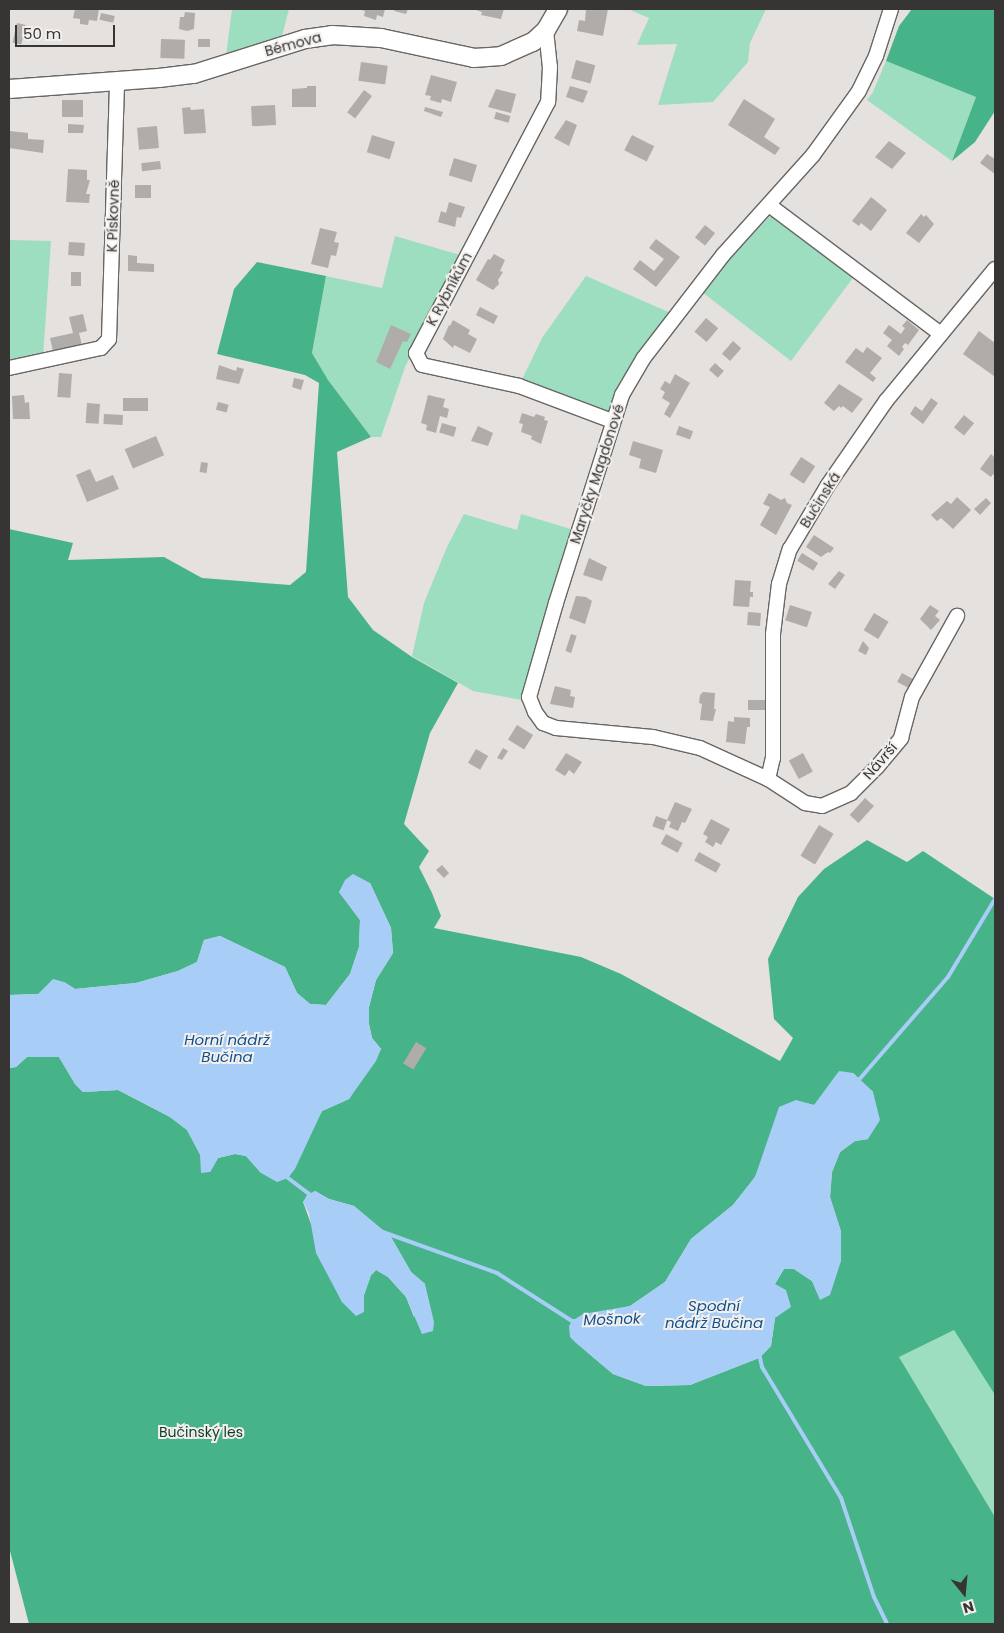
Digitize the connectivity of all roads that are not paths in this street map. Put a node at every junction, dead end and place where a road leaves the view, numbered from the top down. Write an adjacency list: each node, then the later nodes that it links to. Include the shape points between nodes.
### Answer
1 (558, 9): 3 (street, Bémova)
2 (891, 9): 6 (street, Maryčky Magdonové, via 876,56 859,92 813,155)
3 (546, 30): 4 (street, Bémova, via 519,49 501,56 474,58 381,38 332,34 305,39 194,74); 10 (street, K Rybníkům, via 550,67 548,102 416,353 422,365 519,386)
4 (117, 82): 5 (street, Bémova); 9 (street, K Pískovně, via 109,339 101,348)
5 (9, 89)
6 (769, 205): 8 (street); 10 (street, Maryčky Magdonové, via 723,254 643,359 622,395)
7 (995, 269): 8 (street, Bučinská)
8 (941, 334): 12 (street, Bučinská, via 886,401 828,485 790,549 779,584 773,634 773,758)
9 (9, 368)
10 (612, 421): 12 (street, Maryčky Magdonové, via 530,697 535,712 543,723 556,728 653,737 700,748)
11 (957, 616): 12 (street, Návrší, via 912,697 901,738 851,793 822,806 805,803)
12 (768, 779)

